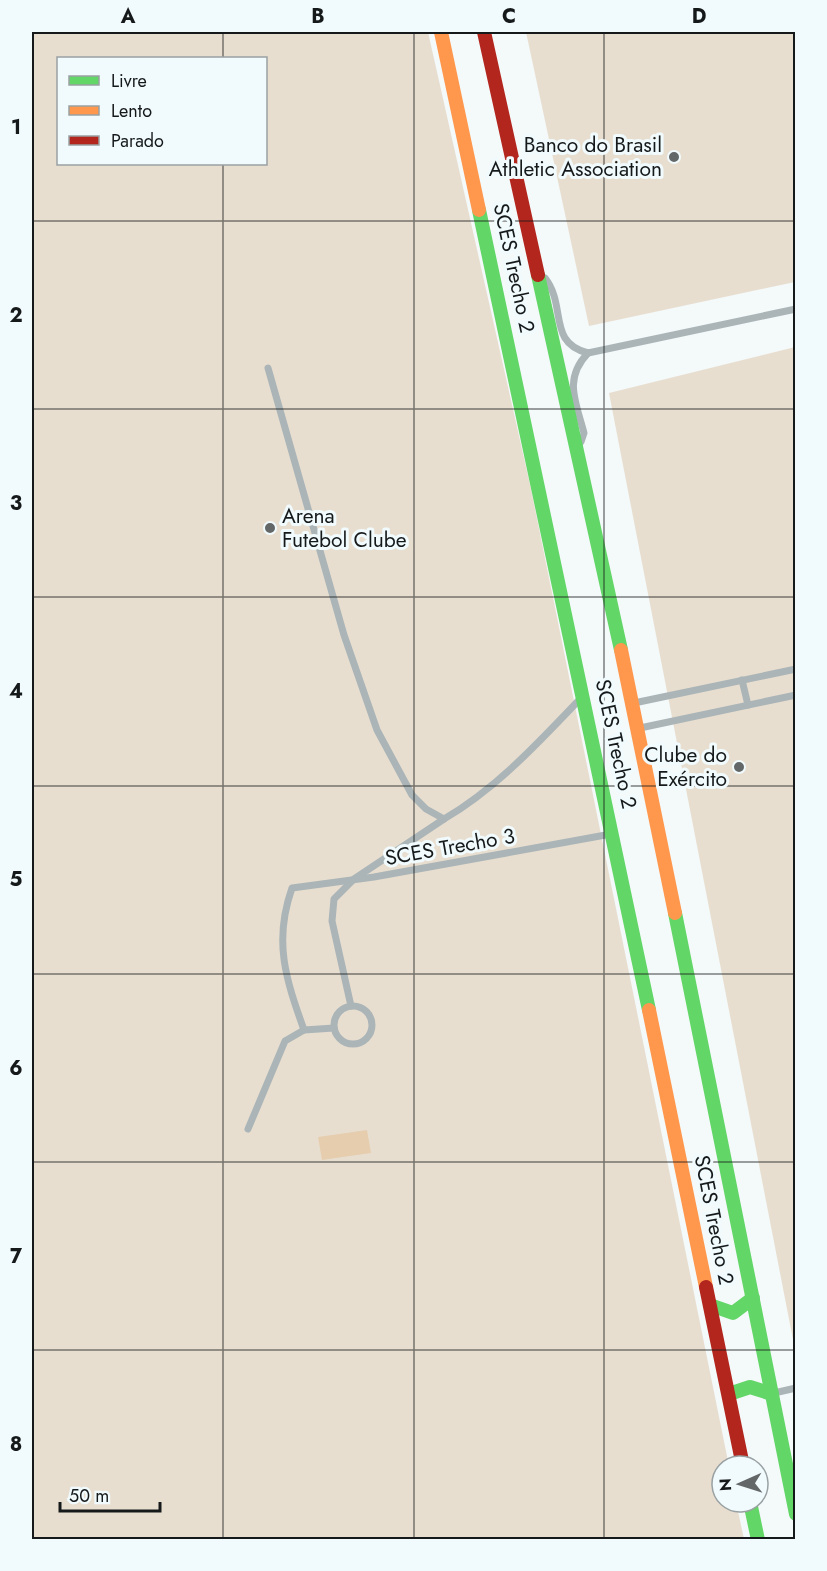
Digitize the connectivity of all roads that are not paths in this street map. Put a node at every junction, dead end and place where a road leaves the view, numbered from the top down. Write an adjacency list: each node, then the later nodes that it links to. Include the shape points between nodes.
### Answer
1 (441, 32): 10 (main road, SCES Trecho 2)
2 (484, 32): 3 (main road, SCES Trecho 2)
3 (536, 266): 5 (lane, SCES Trecho 2, via 553,288 563,338 569,346); 7 (main road, SCES Trecho 2)
4 (795, 309): 5 (lane)
5 (588, 352): 7 (lane, SCES Trecho 2, via 573,376 584,433)
6 (268, 368): 15 (lane, via 338,615 377,730 412,795)
7 (578, 456): 12 (main road, SCES Trecho 2)
8 (795, 669): 9 (lane)
9 (742, 680): 12 (lane); 13 (lane)
10 (584, 695): 15 (lane, via 514,766); 16 (main road, SCES Trecho 2)
11 (795, 695): 13 (lane)
12 (633, 704): 14 (main road, SCES Trecho 2)
13 (748, 705): 14 (lane)
14 (638, 728): 22 (main road, SCES Trecho 2)
15 (444, 819): 17 (lane)
16 (613, 833): 17 (lane, SCES Trecho 3); 23 (main road, SCES Trecho 2)
17 (354, 879): 18 (lane, via 334,899 332,921); 20 (lane, SCES Trecho 3, via 292,888 283,912 285,975)
18 (351, 1005): 19 (lane, via 338,1013); 19 (lane, via 370,1016 369,1037 356,1045 348,1044 341,1041)
19 (334, 1028): 20 (lane)
20 (304, 1030): 21 (lane, via 285,1041)
21 (248, 1129)
22 (753, 1298): 23 (main road, via 733,1313); 26 (main road, SCES Trecho 2)
23 (710, 1305): 25 (main road, SCES Trecho 2)
24 (795, 1388): 26 (lane)
25 (729, 1394): 26 (main road, via 761,1386); 27 (main road, SCES Trecho 2)
26 (772, 1394): 29 (main road, SCES Trecho 2)
27 (741, 1454)
28 (753, 1514): 30 (main road)
29 (795, 1514)
30 (758, 1539)

